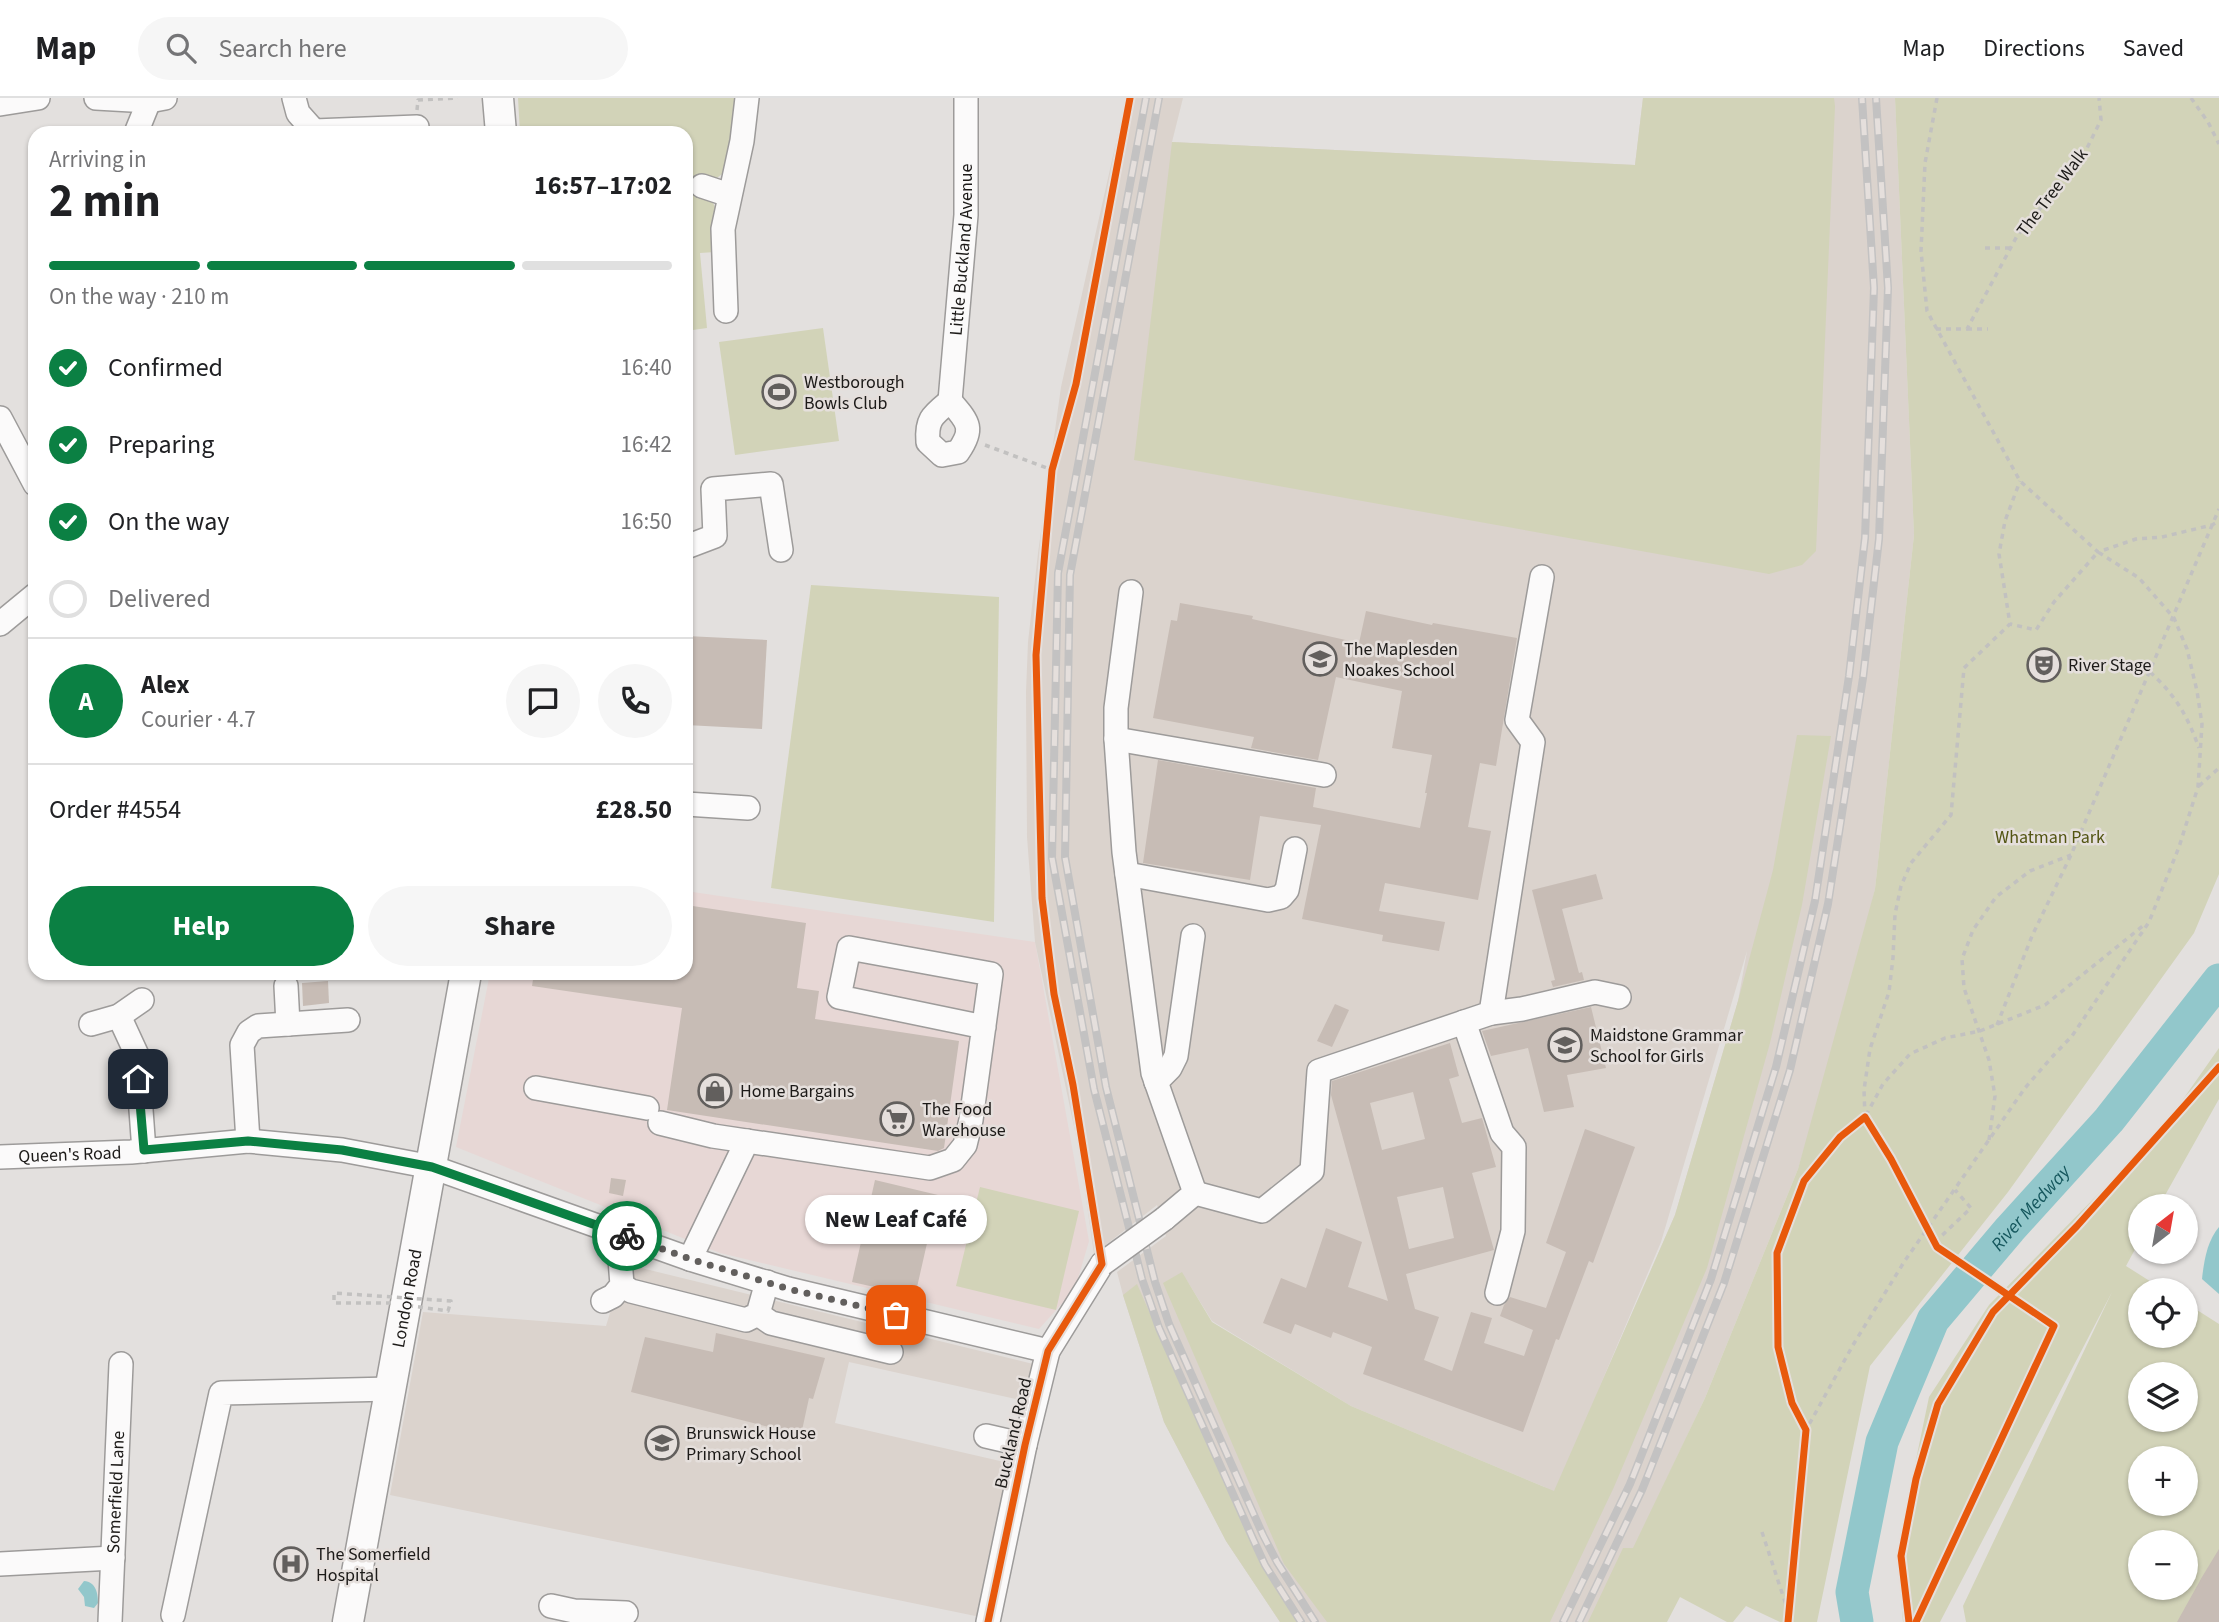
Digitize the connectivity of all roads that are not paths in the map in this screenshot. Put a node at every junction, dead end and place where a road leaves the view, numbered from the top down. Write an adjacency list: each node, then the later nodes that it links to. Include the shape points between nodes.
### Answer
1 (38, 98): 8 (street)
2 (96, 98): 7 (street)
3 (294, 98): 10 (street, via 298,113)
4 (498, 98): 11 (main road)
5 (747, 98): 13 (street)
6 (966, 98): 15 (street, Little Buckland Avenue, via 966,215)
7 (157, 100): 9 (street)
8 (0, 104)
9 (140, 126)
10 (310, 126)
11 (500, 126)
12 (702, 186): 13 (street)
13 (729, 195): 14 (street, via 723,248)
14 (726, 311)
15 (950, 401): 15 (street, via 927,426 928,442 942,455 958,452 968,438 966,420)
16 (0, 418): 17 (street)
17 (28, 471)
18 (693, 544): 19 (street, via 715,536 704,490 771,484)
19 (781, 550)
20 (1542, 576): 35 (street, via 1517,719 1533,741)
21 (1131, 592): 24 (street)
22 (28, 601): 23 (street)
23 (0, 624)
24 (1116, 739): 25 (street); 29 (street)
25 (1324, 775)
26 (693, 804): 27 (street)
27 (748, 808)
28 (1295, 849): 29 (street, via 1287,890 1268,900)
29 (1127, 874): 42 (street)
30 (1193, 936): 42 (street, via 1176,1056)
31 (465, 980): 48 (main road, London Road)
32 (286, 986): 40 (street)
33 (1619, 997): 35 (street, via 1595,992)
34 (142, 1000): 36 (street)
35 (1491, 1013): 38 (street)
36 (119, 1016): 39 (street); 46 (street, via 136,1055)
37 (348, 1020): 40 (street)
38 (1464, 1022): 49 (street, via 1319,1071 1312,1171 1262,1210); 54 (street, via 1502,1133 1514,1146 1513,1231)
39 (91, 1024)
40 (288, 1024): 44 (street, via 258,1026 242,1045)
41 (984, 1027): 41 (street, via 839,997 849,948 991,974); 45 (street, via 971,1120 965,1145 953,1160 930,1168)
42 (1156, 1082): 49 (street)
43 (536, 1088): 45 (street)
44 (248, 1141): 46 (street, Queen's Road); 48 (street, Queen's Road, via 342,1150)
45 (747, 1141): 51 (street)
46 (144, 1150): 47 (street, Queen's Road)
47 (0, 1157)
48 (432, 1167): 50 (street, Queen's Road); 60 (main road, London Road)
49 (1195, 1194): 57 (street, Buckland Road, bridge, via 1102,1264)
50 (618, 1233): 51 (street, Queen's Road); 52 (street)
51 (690, 1259): 53 (street, Queen's Road)
52 (622, 1285): 55 (street); 56 (street, via 631,1292 746,1320)
53 (778, 1285): 56 (street); 57 (street, Queen's Road)
54 (1497, 1293)
55 (603, 1301)
56 (758, 1314): 58 (street, via 771,1323)
57 (1048, 1351): 62 (street, Buckland Road)
58 (891, 1352)
59 (121, 1364): 63 (street, Somerfield Lane)
60 (390, 1388): 67 (street, via 221,1393); 70 (main road, London Road)
61 (986, 1436): 62 (street)
62 (1025, 1445): 71 (street, Buckland Road)
63 (113, 1558): 64 (street); 69 (street, Somerfield Lane)
64 (0, 1564)
65 (551, 1606): 68 (street)
66 (626, 1613): 68 (street)
67 (173, 1615)
68 (574, 1616)
69 (110, 1622)
70 (348, 1622)
71 (988, 1622)

